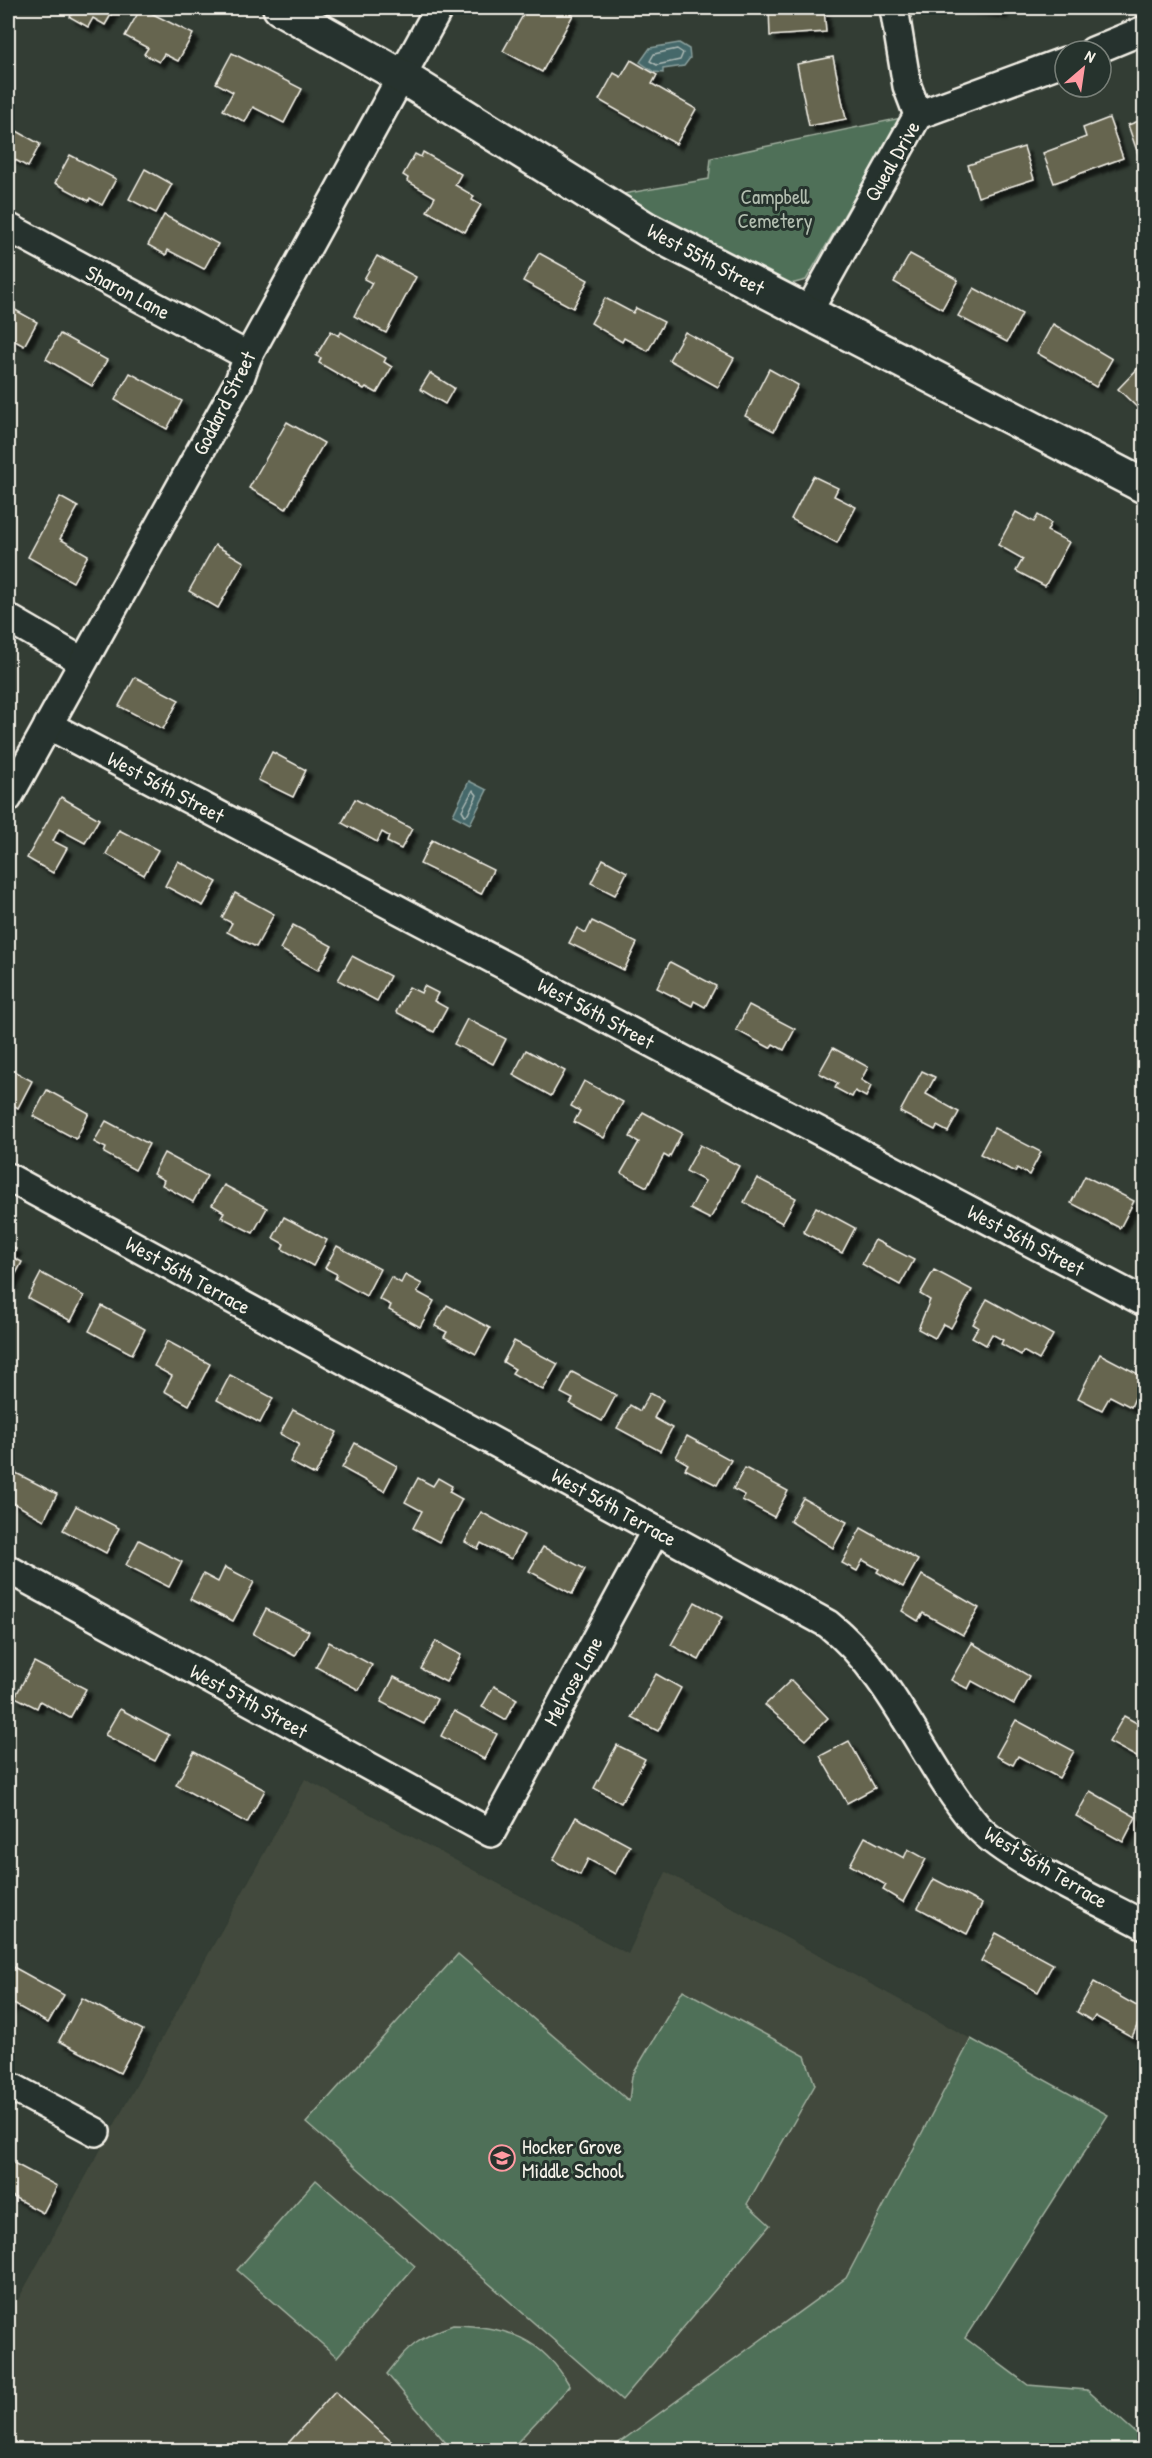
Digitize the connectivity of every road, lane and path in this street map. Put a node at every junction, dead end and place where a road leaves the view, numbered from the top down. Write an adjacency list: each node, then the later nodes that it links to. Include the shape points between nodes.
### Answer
1 (280, 8): 7 (street, West 55th Street)
2 (439, 8): 7 (street, Goddard Street)
3 (894, 8): 8 (street, via 907,86)
4 (1144, 30): 5 (street)
5 (1113, 43)
6 (1053, 65): 8 (street, Queal Drive)
7 (401, 76): 10 (street, West 55th Street, via 648,230); 11 (street, Goddard Street)
8 (918, 115): 10 (street, Queal Drive)
9 (8, 227): 11 (street, Sharon Lane)
10 (808, 312): 12 (street, West 55th Street)
11 (248, 356): 14 (street, Goddard Street, via 239,381)
12 (1144, 486)
13 (8, 618): 14 (street)
14 (82, 661): 15 (street, Goddard Street)
15 (48, 725): 16 (street, Goddard Street); 18 (street, West 56th Street)
16 (8, 798)
17 (8, 1177): 19 (street, West 56th Terrace)
18 (1144, 1302)
19 (656, 1530): 21 (street, Melrose Lane); 22 (street, West 56th Terrace, via 828,1623 848,1639 865,1658 977,1826 1032,1864)
20 (8, 1569): 21 (street, West 57th Street)
21 (491, 1833)
22 (1144, 1925)
23 (8, 2085): 24 (street)
24 (96, 2132)

